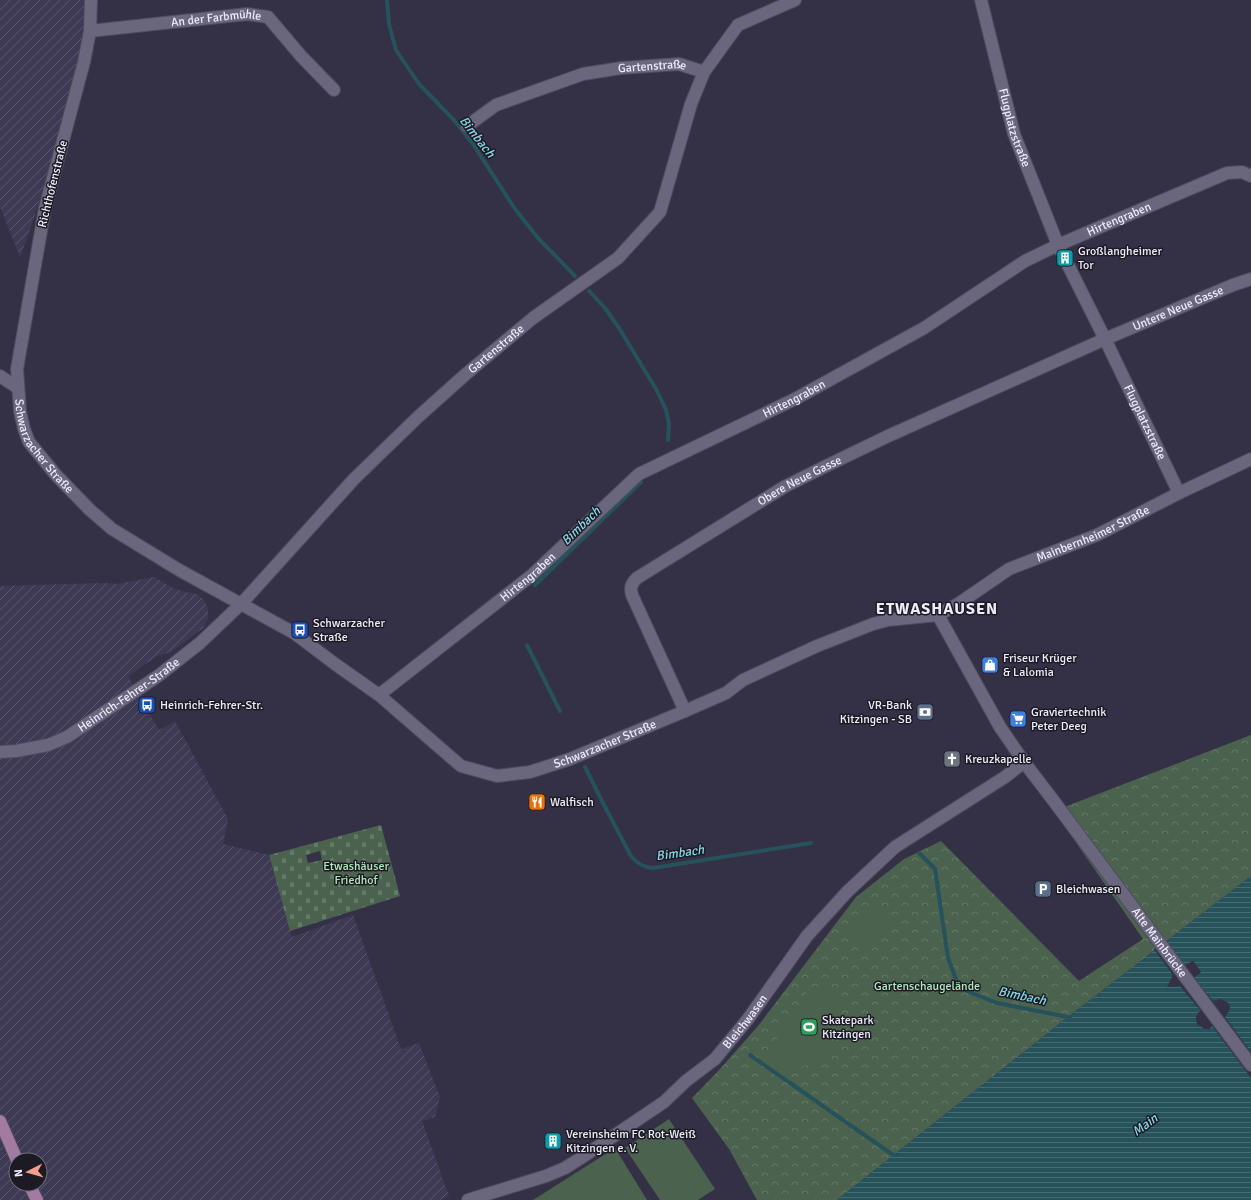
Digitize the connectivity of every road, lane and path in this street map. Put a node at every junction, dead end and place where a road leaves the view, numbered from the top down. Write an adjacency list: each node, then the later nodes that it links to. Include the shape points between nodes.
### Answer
1 (91, 0): 4 (street, Richthofenstraße)
2 (795, 0): 5 (street, Gartenstraße, via 738,25)
3 (981, 0): 9 (street, Flugplatzstraße, via 1014,134)
4 (90, 31): 6 (street, An der Farbmühle, via 247,14 268,17); 13 (street, Richthofenstraße, via 45,208)
5 (704, 72): 7 (street, Gartenstraße, via 679,64 621,68 583,74 496,105); 18 (street, Gartenstraße, via 691,104 660,212 618,258 533,318 419,416 354,479)
6 (334, 90)
7 (467, 126)
8 (1251, 176): 9 (street, Hirtengraben, via 1242,172 1227,173)
9 (1059, 248): 20 (street, Hirtengraben, via 1025,261 924,328 801,395 639,474 532,574)
10 (1068, 265): 12 (street, Flugplatzstraße)
11 (1251, 279): 12 (street, Untere Neue Gasse)
12 (1105, 339): 17 (street, Flugplatzstraße); 21 (street, Obere Neue Gasse, via 886,437 784,487 632,582 632,595)
13 (17, 369): 15 (street, Schwarzacher Straße)
14 (0, 376): 15 (street)
15 (18, 388): 18 (street, Schwarzacher Straße, via 20,411 29,442 90,510 112,529)
16 (1251, 459): 17 (street, Mainbernheimer Straße)
17 (1179, 493): 19 (street, Mainbernheimer Straße, via 1097,535 1009,569)
18 (241, 604): 20 (street, Schwarzacher Straße, via 294,633); 22 (street, Heinrich-Fehrer-Straße, via 200,643 158,676 67,737 48,745)
19 (938, 615): 21 (street, Schwarzacher Straße, via 873,624 743,680 726,693); 23 (street, Alte Mainbrücke, via 1000,727)
20 (380, 695): 21 (street, Schwarzacher Straße, via 461,766 497,776 530,772 570,759)
21 (685, 712)
22 (0, 752)
23 (1024, 762): 24 (street, Alte Mainbrücke); 27 (street, Bleichwasen, via 1005,777 895,847 847,892 807,936 715,1059 664,1102 565,1168)
24 (1251, 1065)
25 (0, 1121): 26 (main road)
26 (14, 1152)
27 (468, 1200)

